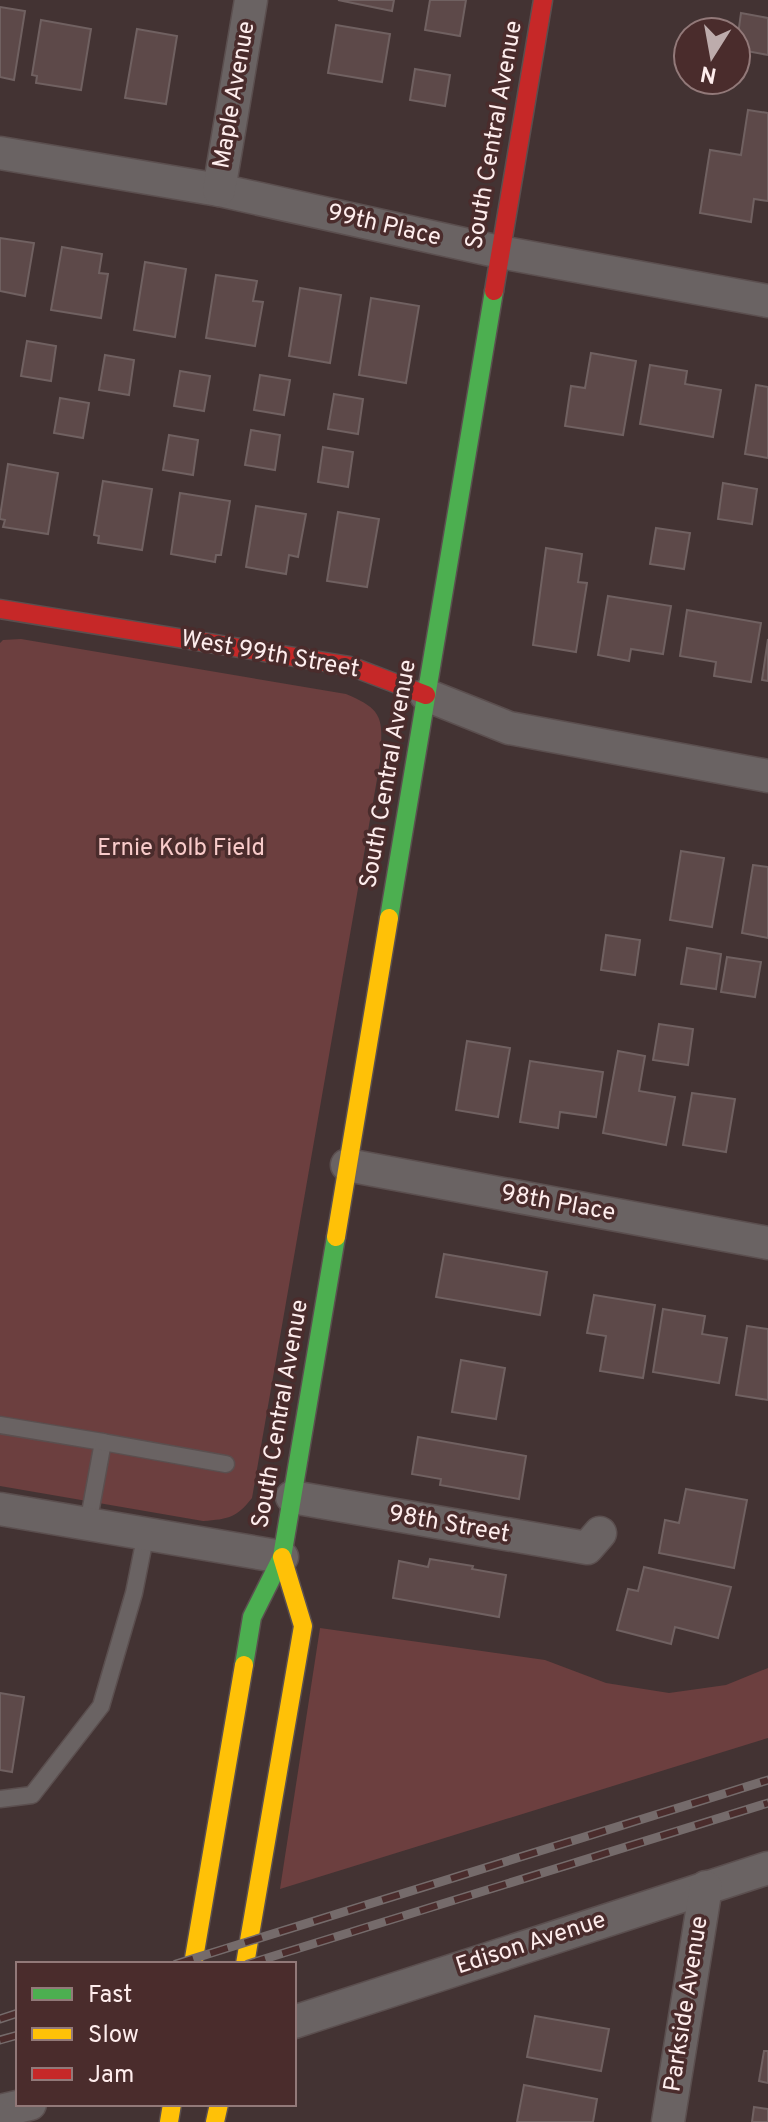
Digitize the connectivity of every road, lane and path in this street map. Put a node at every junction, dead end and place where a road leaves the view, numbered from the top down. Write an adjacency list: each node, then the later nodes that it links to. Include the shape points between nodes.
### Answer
1 (251, 0): 4 (street, Maple Avenue)
2 (543, 0): 5 (street, South Central Avenue)
3 (0, 153): 4 (street, 99th Place)
4 (219, 190): 5 (street, 99th Place)
5 (500, 252): 6 (street, 99th Place); 8 (street, South Central Avenue)
6 (768, 301)
7 (0, 609): 8 (street, West 99th Street, via 350,666)
8 (426, 695): 9 (street, West 99th Street, via 509,728); 10 (street, South Central Avenue)
9 (768, 776)
10 (347, 1165): 11 (street, 98th Place); 15 (street, South Central Avenue)
11 (768, 1243)
12 (0, 1425): 13 (lane)
13 (103, 1442): 14 (lane); 17 (lane)
14 (226, 1464)
15 (292, 1497): 19 (street, 98th Street, via 587,1548); 20 (street, South Central Avenue)
16 (0, 1509): 17 (street)
17 (88, 1524): 18 (street)
18 (146, 1533): 20 (street); 21 (lane, via 101,1706 32,1795)
19 (600, 1533)
20 (282, 1557): 24 (street, South Central Avenue, via 252,1617); 25 (street, South Central Avenue, via 303,1626)
21 (0, 1799)
22 (768, 1868): 23 (street, Edison Avenue)
23 (706, 1887): 26 (street, Edison Avenue); 29 (street, Parkside Avenue)
24 (193, 1962)
25 (245, 1962)
26 (296, 2021)
27 (21, 2106): 28 (street)
28 (0, 2111)
29 (668, 2122)

